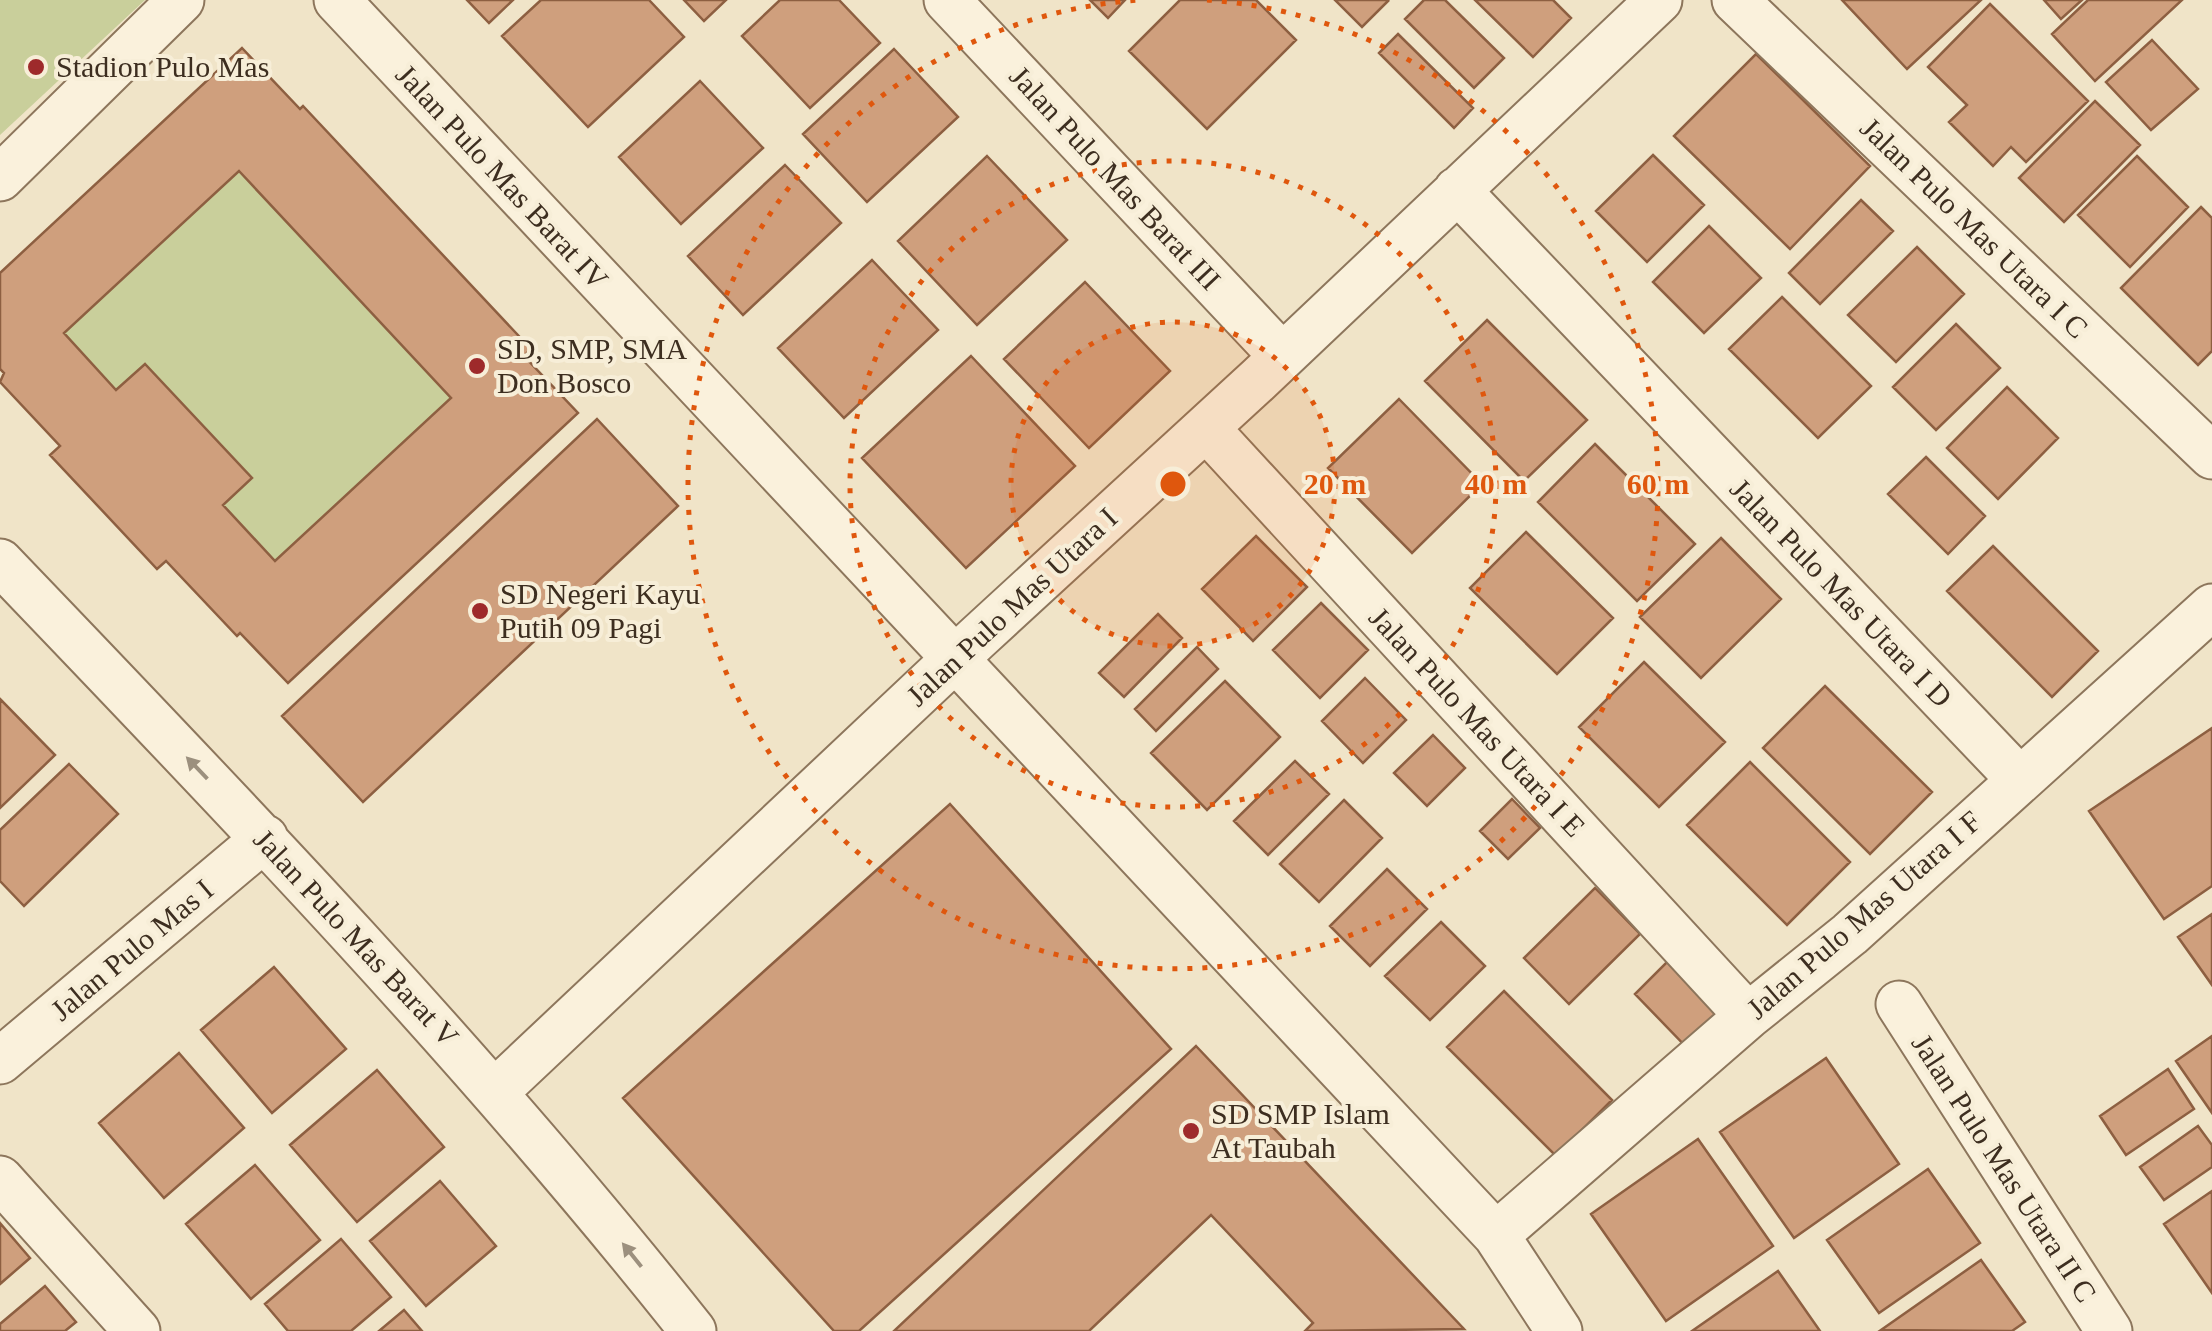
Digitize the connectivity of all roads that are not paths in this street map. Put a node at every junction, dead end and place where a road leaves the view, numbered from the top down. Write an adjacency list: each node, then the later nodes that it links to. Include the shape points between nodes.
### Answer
1 (181, 0): 6 (street)
2 (337, 0): 13 (street, Jalan Pulo Mas Barat IV)
3 (947, 0): 8 (street, Jalan Pulo Mas Barat III)
4 (1658, 0): 7 (street, Jalan Pulo Mas Utara I)
5 (1734, 0): 10 (street, Jalan Pulo Mas Utara I C)
6 (0, 178)
7 (1457, 190): 8 (street, Jalan Pulo Mas Utara I); 14 (street, Jalan Pulo Mas Utara I D)
8 (1282, 356): 9 (street, Jalan Pulo Mas Utara I)
9 (1206, 428): 13 (street, Jalan Pulo Mas Utara I); 17 (street, Jalan Pulo Mas Utara I E)
10 (2212, 456)
11 (0, 562): 15 (street, Jalan Pulo Mas Barat V, one-way to 11)
12 (2212, 608): 14 (street, Jalan Pulo Mas Utara I F)
13 (954, 660): 19 (street, Jalan Pulo Mas Utara I); 21 (street)
14 (2018, 778): 17 (street, Jalan Pulo Mas Utara I F, via 1850,934)
15 (265, 838): 18 (street, Jalan Pulo Mas I); 19 (street, Jalan Pulo Mas Barat V)
16 (1899, 1004): 25 (street, Jalan Pulo Mas Utara II C)
17 (1748, 1016): 21 (street, Jalan Pulo Mas Utara I F)
18 (0, 1062)
19 (496, 1091): 23 (street, Jalan Pulo Mas Barat V, one-way to 19)
20 (0, 1179): 22 (street)
21 (1504, 1227): 24 (street)
22 (136, 1331)
23 (693, 1331)
24 (1559, 1331)
25 (2109, 1331)

